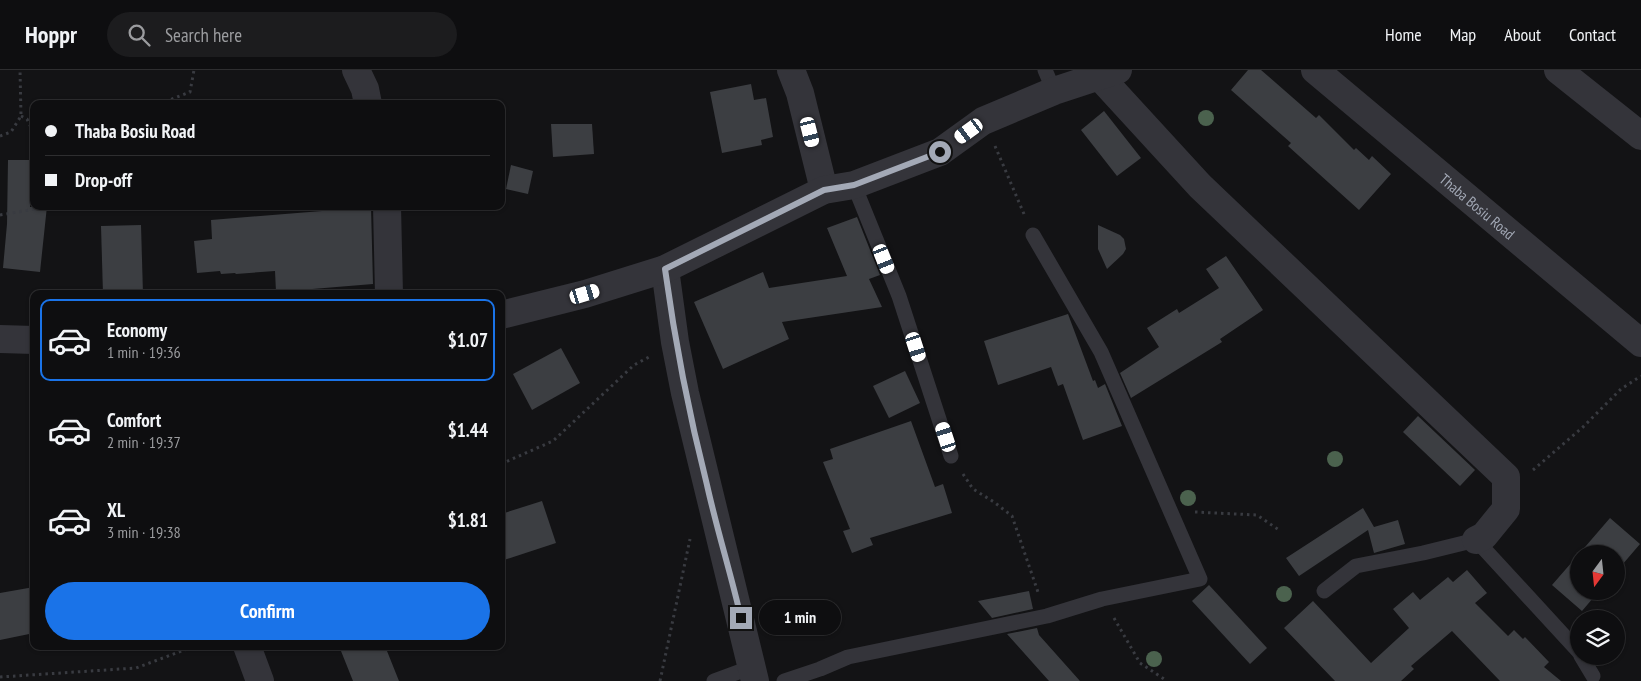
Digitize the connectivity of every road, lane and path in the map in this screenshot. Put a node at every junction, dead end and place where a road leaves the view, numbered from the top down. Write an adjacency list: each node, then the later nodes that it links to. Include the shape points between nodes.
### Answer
1 (20, 70): 11 (path)
2 (194, 70): 9 (path, via 190,92)
3 (356, 70): 10 (street)
4 (791, 70): 17 (street, via 800,93)
5 (1315, 70): 28 (street, Thaba Bosiu Road)
6 (1558, 70): 15 (street)
7 (1109, 73): 8 (street); 32 (street, via 1200,186 1506,477)
8 (1049, 81): 12 (street)
9 (169, 100)
10 (367, 100)
11 (22, 116): 13 (path); 14 (path, via 11,132)
12 (983, 121): 16 (street, via 940,152); 21 (path)
13 (30, 125)
14 (0, 136)
15 (1641, 136)
16 (854, 185): 17 (street); 30 (lane, via 899,296)
17 (824, 190): 22 (street)
18 (30, 210): 20 (path)
19 (387, 210): 23 (street)
20 (0, 215)
21 (1033, 235): 33 (lane, via 1101,352)
22 (665, 269): 24 (street); 27 (street)
23 (389, 290)
24 (505, 314)
25 (0, 339): 26 (street)
26 (30, 340)
27 (675, 342): 31 (path, via 634,365 553,442); 44 (street)
28 (1641, 343)
29 (1641, 376): 32 (path, via 1621,389 1583,427)
30 (952, 456): 39 (path, via 973,489 1012,516)
31 (505, 462)
32 (1506, 492): 36 (street, via 1506,509 1484,536)
33 (1175, 522): 34 (path, via 1197,511 1257,515); 38 (lane, via 1200,580)
34 (1279, 530)
35 (690, 539): 48 (path)
36 (1476, 540): 37 (lane, via 1356,566); 40 (lane)
37 (1324, 591)
38 (1102, 599): 39 (lane); 51 (path, via 1140,663)
39 (1047, 616): 50 (lane, via 848,657)
40 (1570, 642)
41 (184, 650): 46 (path, via 136,668)
42 (248, 650): 47 (street)
43 (1586, 665): 45 (lane)
44 (753, 674): 49 (lane)
45 (1592, 676)
46 (0, 677)
47 (260, 681)
48 (660, 681)
49 (714, 681)
50 (784, 681)
51 (1167, 681)

